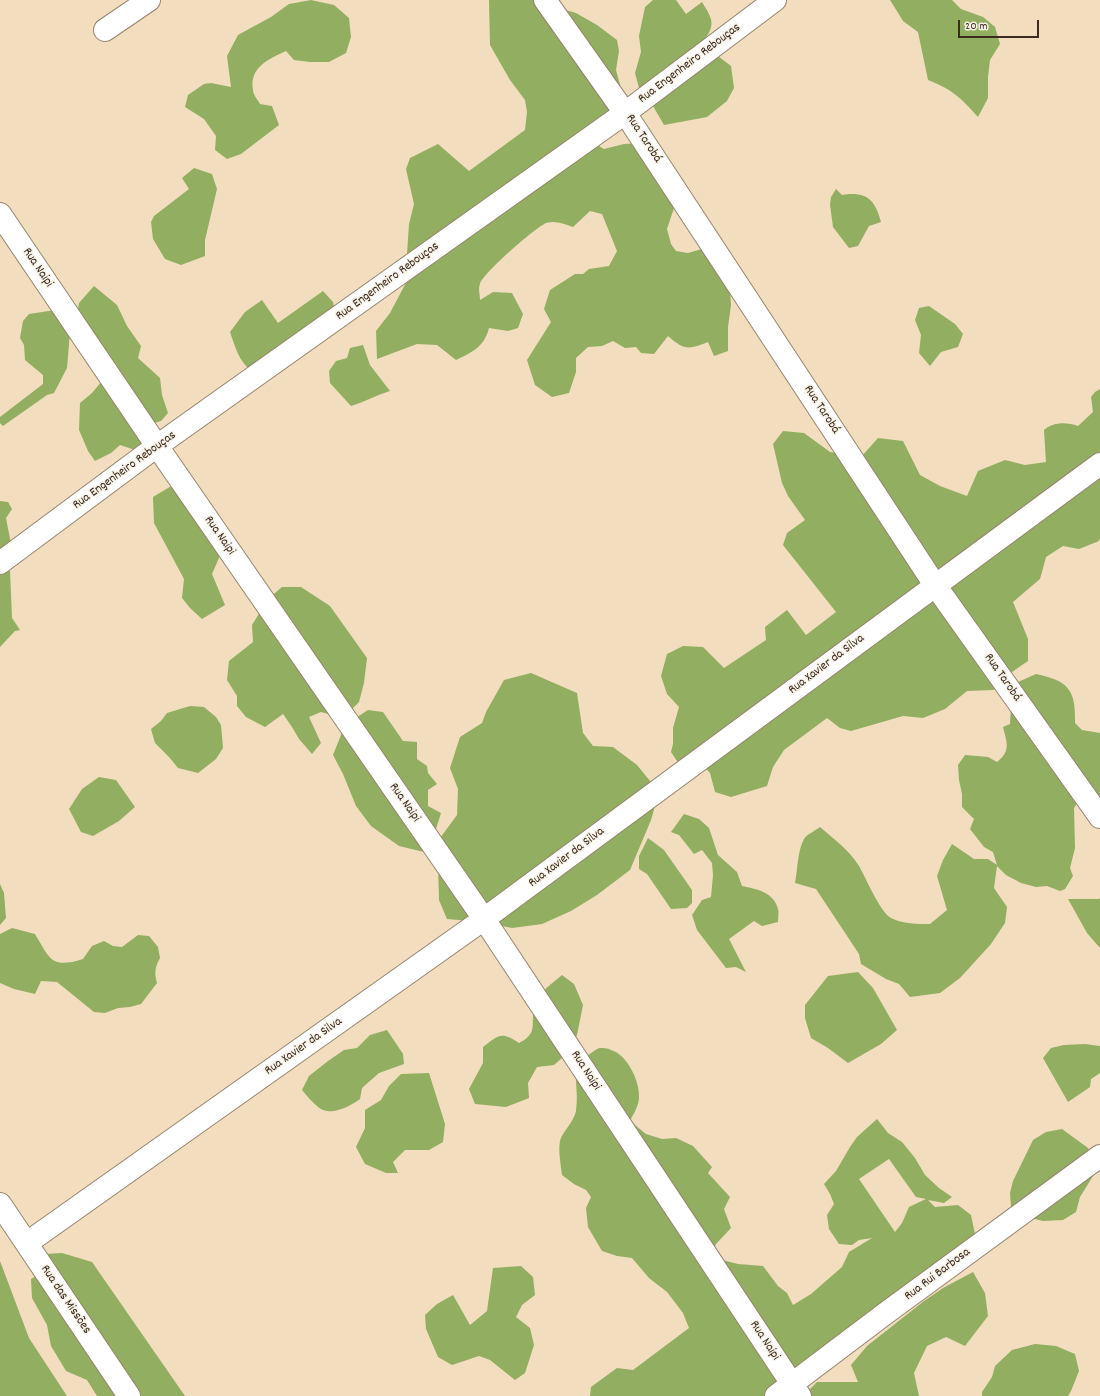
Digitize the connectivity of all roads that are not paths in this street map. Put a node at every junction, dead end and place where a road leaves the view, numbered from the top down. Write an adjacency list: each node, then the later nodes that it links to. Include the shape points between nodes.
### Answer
1 (149, 0): 4 (street)
2 (545, 0): 5 (street, Rua Tarobá)
3 (775, 0): 5 (street, Rua Engenheiro Rebouças)
4 (105, 30)
5 (625, 112): 7 (street, Rua Engenheiro Rebouças); 10 (street, Rua Tarobá)
6 (0, 214): 7 (street, Rua Naipi)
7 (157, 446): 9 (street, Rua Engenheiro Rebouças); 12 (street, Rua Naipi)
8 (1100, 464): 10 (street, Rua Xavier da Silva)
9 (0, 563)
10 (935, 585): 11 (street, Rua Tarobá); 12 (street, Rua Xavier da Silva)
11 (1100, 817)
12 (484, 919): 15 (street, Rua Xavier da Silva); 16 (street, Rua Naipi)
13 (1100, 1156): 16 (street, Rua Rui Barbosa, via 886,1313)
14 (0, 1204): 15 (street, Rua das Missões)
15 (27, 1243): 17 (street, Rua das Missões)
16 (790, 1392)
17 (129, 1396)

